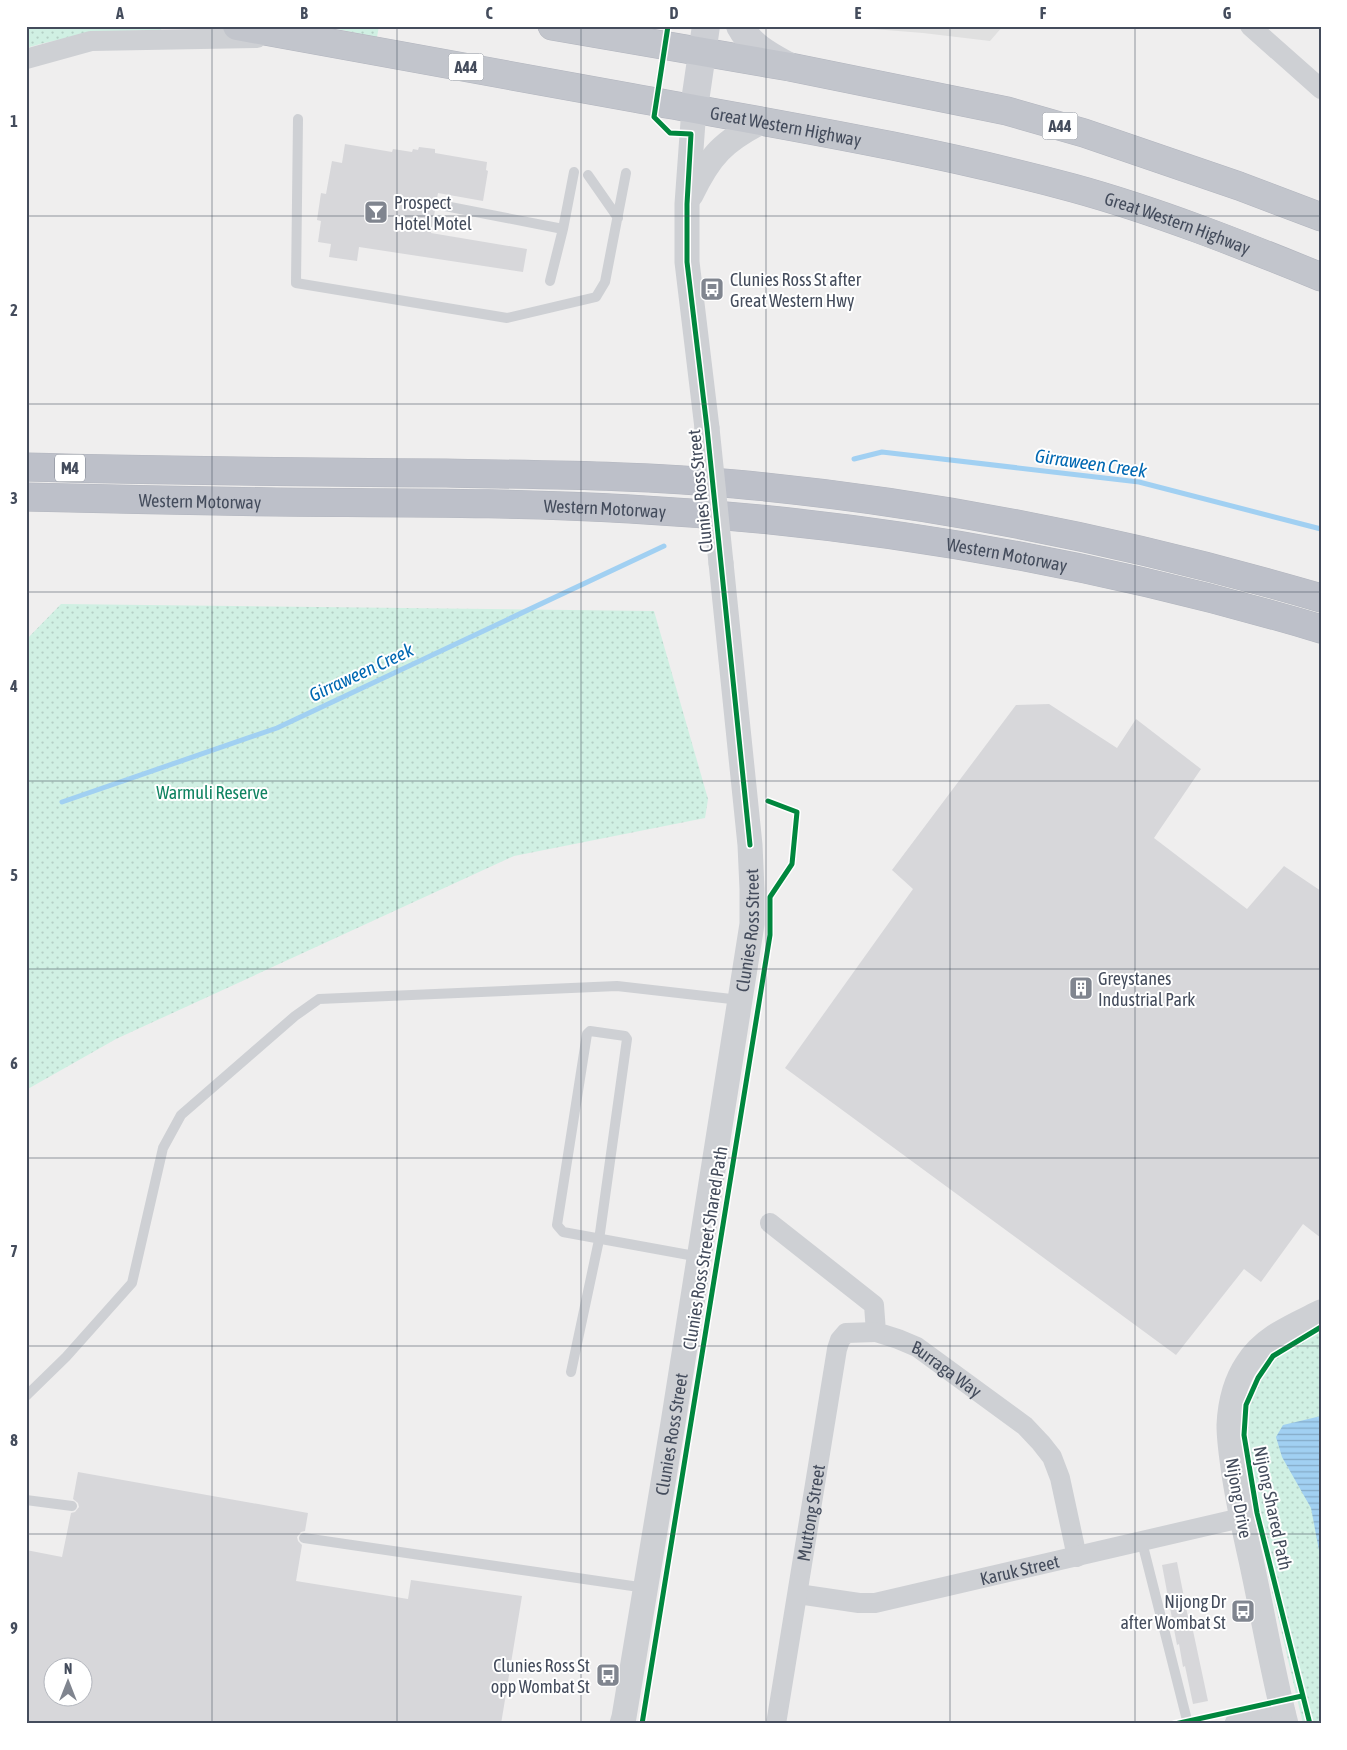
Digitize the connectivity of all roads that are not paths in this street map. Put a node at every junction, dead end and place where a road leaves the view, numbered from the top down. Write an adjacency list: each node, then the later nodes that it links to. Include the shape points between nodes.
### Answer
1 (237, 26): 5 (highway, Great Western Highway / A44)
2 (552, 26): 6 (highway, A44)
3 (740, 26): 8 (main road, via 747,38 765,54)
4 (1250, 26): 9 (street)
5 (297, 37): 7 (street, via 92,41); 10 (highway, Great Western Highway / A44)
6 (704, 39): 8 (highway, A44); 10 (main road)
7 (26, 59)
8 (790, 67): 19 (highway, A44, via 1008,111 1084,133)
9 (1321, 89)
10 (694, 108): 12 (highway, Great Western Highway / A44); 16 (street, Clunies Ross Street)
11 (298, 119): 18 (lane, via 296,283 507,318 596,297 605,282)
12 (763, 121): 16 (street, via 739,133 714,154); 21 (highway, Great Western Highway / A44, via 954,158 1075,189 1241,244)
13 (574, 172): 20 (lane)
14 (626, 173): 18 (lane)
15 (588, 175): 18 (lane)
16 (687, 204): 27 (street, Clunies Ross Street, bridge, via 687,262 746,796 752,924)
17 (445, 206): 20 (lane)
18 (618, 218)
19 (1321, 218)
20 (563, 229): 22 (lane)
21 (1321, 277)
22 (550, 281)
23 (26, 467): 25 (highway, Western Motorway / M4, via 576,475 734,484 883,502 1052,531 1177,559)
24 (26, 497): 26 (highway, Western Motorway / M4, via 523,504 747,518 880,532 1006,553 1110,573)
25 (1321, 598)
26 (1321, 628)
27 (740, 1000): 30 (street, Clunies Ross Street); 34 (lane, via 617,986 319,999 181,1115 163,1148 132,1283)
28 (770, 1223): 32 (street, via 874,1304)
29 (599, 1240): 29 (lane, via 627,1038 590,1031 557,1225 563,1232); 30 (lane); 33 (lane)
30 (700, 1258): 41 (street, Clunies Ross Street)
31 (1321, 1312): 37 (street, Nijong Drive, via 1278,1333 1262,1346 1247,1363 1238,1381 1231,1402 1229,1426)
32 (876, 1332): 40 (street, Burraga Way, via 917,1347 1025,1426 1041,1443 1052,1457 1060,1478); 42 (street, Muttong Street, via 846,1334 837,1349)
33 (571, 1372)
34 (26, 1396)
35 (26, 1500): 36 (lane)
36 (72, 1506)
37 (1241, 1518): 39 (street, Karuk Street); 43 (street, Nijong Drive)
38 (304, 1538): 41 (lane)
39 (1142, 1542): 40 (street, Karuk Street); 46 (lane)
40 (1077, 1557): 42 (street, Karuk Street, via 875,1602)
41 (646, 1588): 44 (street, Clunies Ross Street)
42 (798, 1594): 45 (street, Muttong Street)
43 (1284, 1719): 47 (street)
44 (624, 1722)
45 (776, 1724)
46 (1188, 1724)
47 (1237, 1724)

